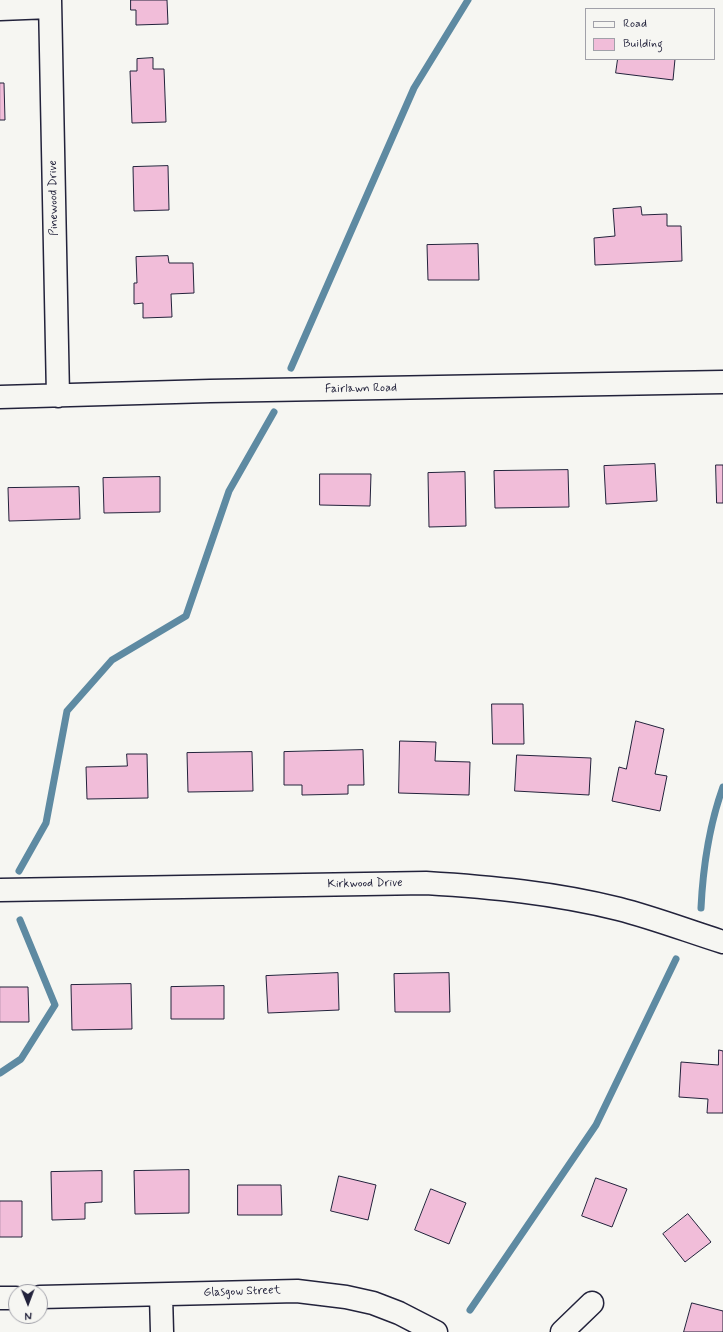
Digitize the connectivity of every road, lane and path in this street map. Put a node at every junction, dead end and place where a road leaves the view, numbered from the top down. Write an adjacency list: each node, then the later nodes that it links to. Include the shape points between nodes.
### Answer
1 (50, 4): 2 (street); 4 (street, Pinewood Drive)
2 (0, 9)
3 (723, 382): 4 (street, Fairlawn Road)
4 (58, 396): 5 (street, Fairlawn Road)
5 (0, 397)
6 (0, 890): 7 (street, Kirkwood Drive, via 426,883 494,887 620,909)
7 (723, 942)
8 (161, 1295): 9 (street, Glasgow Street); 11 (street); 12 (street, Glasgow Street, via 297,1291 346,1296 399,1313)
9 (48, 1297)
10 (592, 1303): 13 (street)
11 (162, 1332)
12 (436, 1332)
13 (562, 1332)

